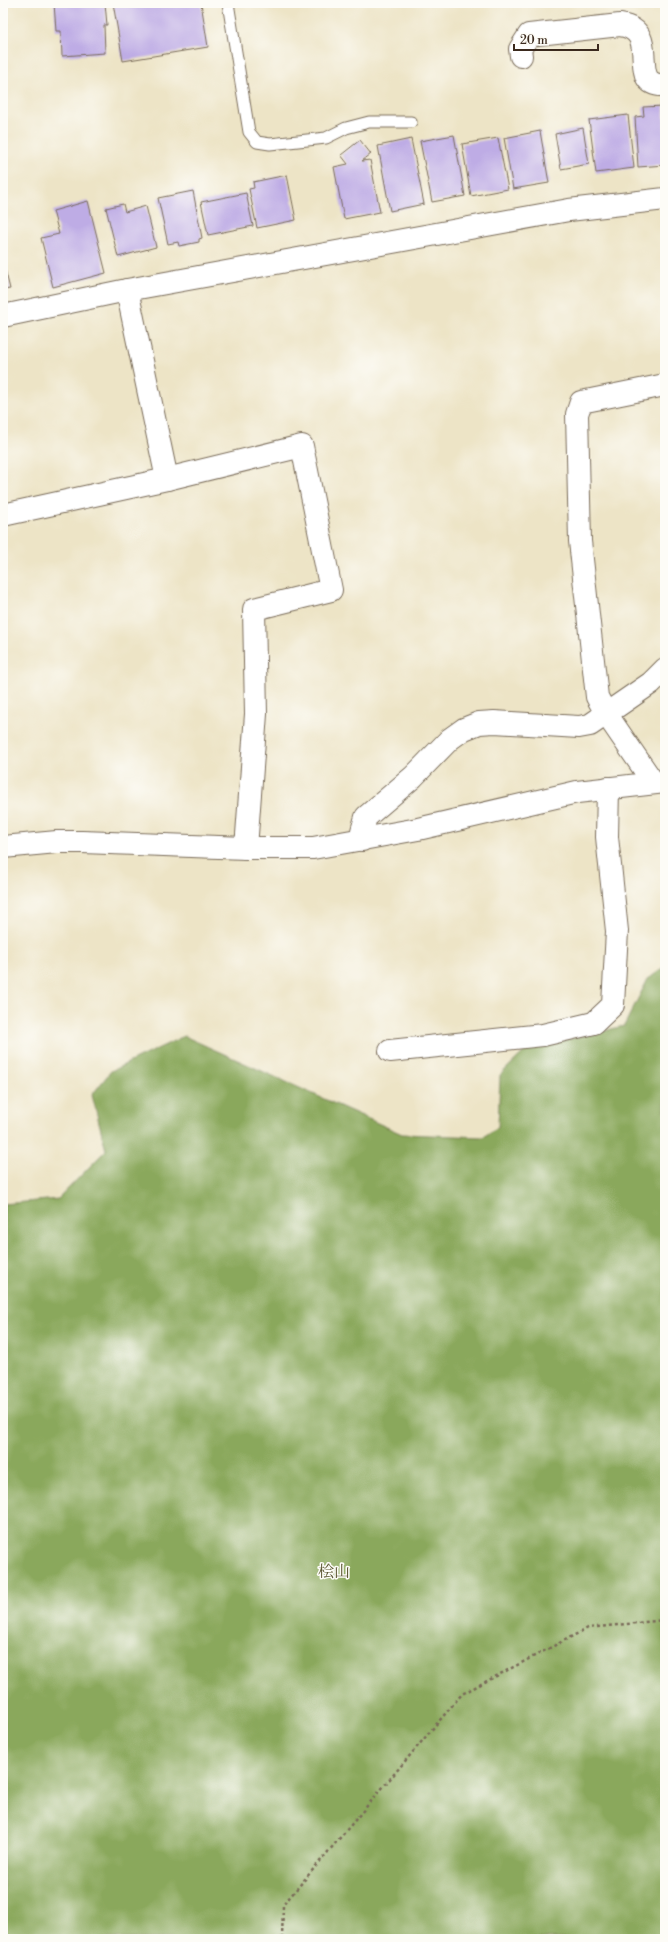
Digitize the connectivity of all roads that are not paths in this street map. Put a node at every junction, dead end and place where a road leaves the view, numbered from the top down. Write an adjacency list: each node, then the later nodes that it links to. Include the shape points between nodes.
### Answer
1 (228, 3): 4 (lane, via 249,132 257,142 270,144 326,138 346,128 369,122)
2 (521, 56): 3 (street, via 520,49 528,35 627,26 638,32 641,38 646,76 655,84)
3 (665, 85)
4 (411, 122)
5 (665, 199): 6 (street, via 568,210)
6 (127, 290): 7 (street); 9 (street)
7 (3, 316)
8 (665, 385): 12 (street, via 581,402 577,414 580,541 597,697)
9 (168, 479): 10 (street); 17 (street, via 302,446 331,590 254,609 256,714)
10 (3, 515)
11 (665, 669): 12 (street)
12 (607, 714): 13 (street); 15 (street, via 590,725 579,727 494,722 479,723 464,729 366,817)
13 (659, 782): 14 (street)
14 (608, 788): 15 (street, via 577,792); 18 (street, via 607,837 617,931 613,1005 594,1023 542,1035)
15 (362, 840): 17 (street, via 313,848)
16 (3, 847): 17 (street, via 82,842)
17 (246, 848)
18 (390, 1051)

